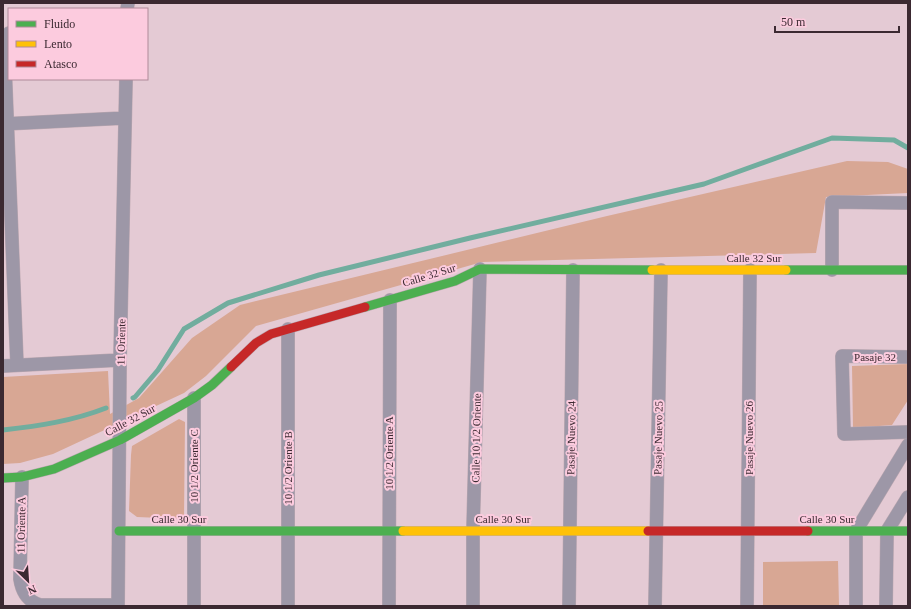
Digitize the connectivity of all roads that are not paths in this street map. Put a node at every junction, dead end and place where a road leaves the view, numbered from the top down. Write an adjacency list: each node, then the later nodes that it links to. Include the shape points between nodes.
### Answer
1 (8, 35): 4 (street, via 4,41)
2 (126, 80): 3 (street, 11 Oriente)
3 (125, 118): 4 (street); 15 (street, 11 Oriente)
4 (5, 124): 16 (street)
5 (908, 203): 10 (street, via 832,202)
6 (480, 269): 7 (street, Calle 32 Sur); 12 (street, Calle 32 Sur, via 455,281); 29 (street, Calle 10 1/2 Oriente)
7 (573, 270): 8 (street, Calle 32 Sur); 30 (street, Pasaje Nuevo 24)
8 (661, 270): 9 (street, Calle 32 Sur); 31 (street, Pasaje Nuevo 25)
9 (750, 270): 10 (street, Calle 32 Sur); 32 (street, Pasaje Nuevo 26)
10 (832, 270): 11 (street, Calle 32 Sur)
11 (908, 270)
12 (390, 300): 13 (street, Calle 32 Sur); 28 (street, 10 1/2 Oriente A)
13 (288, 329): 18 (street, Calle 32 Sur, via 271,334 256,343 212,385); 27 (street, 10 1/2 Oriente B)
14 (908, 357): 19 (street, Pasaje 32, via 842,356 844,434)
15 (120, 360): 16 (street); 20 (street, 11 Oriente)
16 (17, 365): 17 (street)
17 (3, 366)
18 (194, 398): 20 (street, Calle 32 Sur); 26 (street, 10 1/2 Oriente C)
19 (908, 432)
20 (120, 440): 22 (street, Calle 32 Sur, via 54,469); 25 (street, 11 Oriente)
21 (908, 446): 33 (street)
22 (22, 477): 23 (street, Calle 32 Sur); 36 (street, 11 Oriente A, via 20,579 27,598 40,604)
23 (3, 478)
24 (908, 497): 34 (street)
25 (119, 531): 26 (street, Calle 30 Sur); 36 (street, 11 Oriente)
26 (194, 531): 27 (street, Calle 30 Sur); 37 (street, 10 1/2 Oriente C)
27 (288, 531): 28 (street, Calle 30 Sur); 38 (street, 10 1/2 Oriente B)
28 (390, 531): 29 (street, Calle 30 Sur); 39 (street, 10 1/2 Oriente A)
29 (474, 531): 30 (street, Calle 30 Sur); 40 (street, Calle 10 1/2 Oriente)
30 (570, 531): 31 (street, Calle 30 Sur); 41 (street, Pasaje Nuevo 24)
31 (656, 531): 32 (street, Calle 30 Sur); 42 (street, Pasaje Nuevo 25)
32 (748, 531): 33 (street, Calle 30 Sur); 43 (street, Pasaje Nuevo 26)
33 (856, 531): 34 (street, Calle 30 Sur); 44 (street)
34 (887, 531): 35 (street, Calle 30 Sur); 45 (street)
35 (908, 531)
36 (118, 606)
37 (194, 606)
38 (288, 606)
39 (389, 606)
40 (473, 606)
41 (569, 606)
42 (655, 606)
43 (747, 606)
44 (856, 606)
45 (886, 606)

